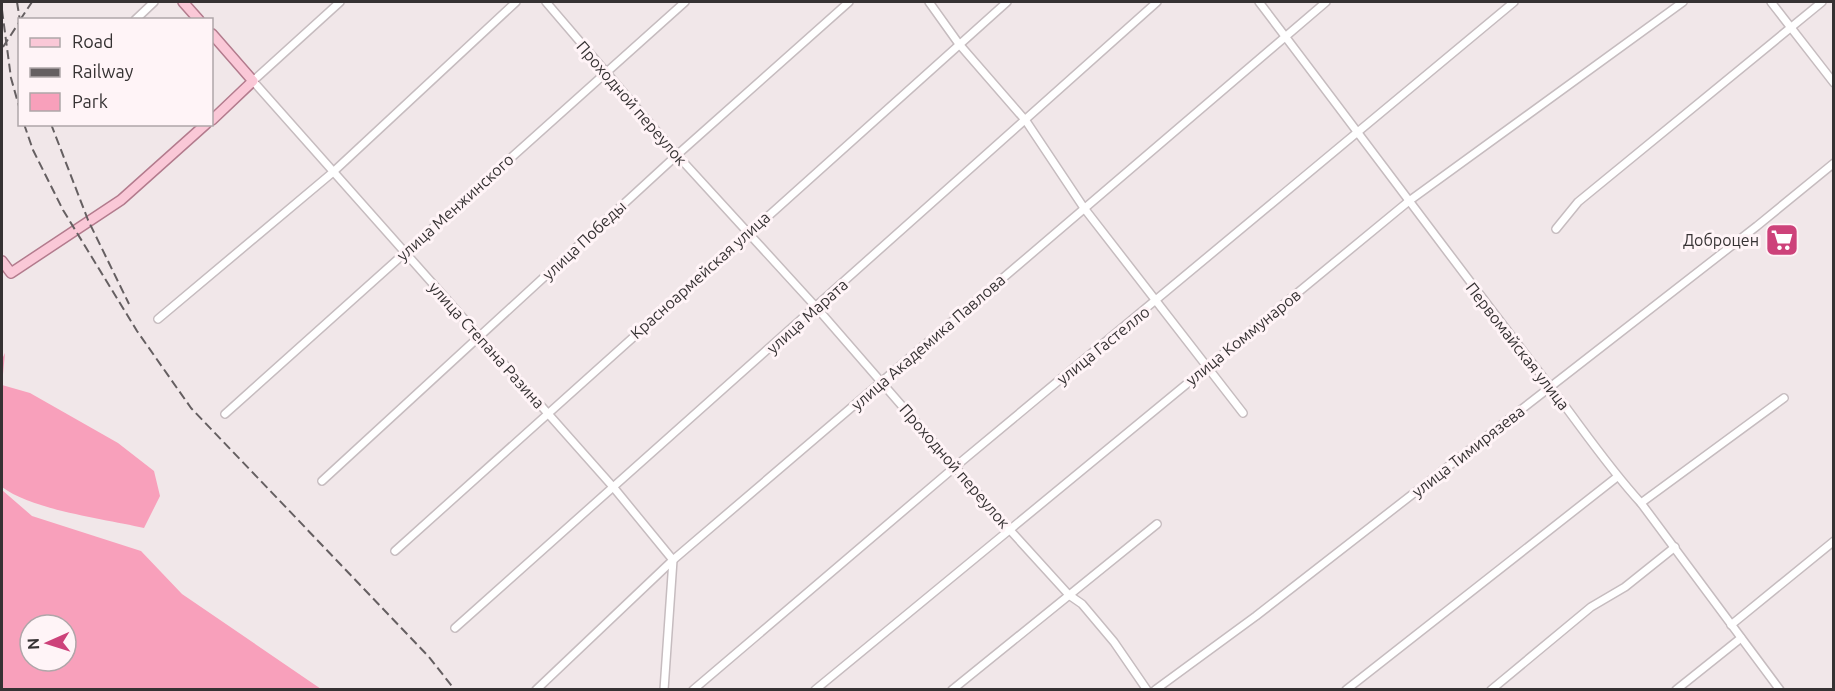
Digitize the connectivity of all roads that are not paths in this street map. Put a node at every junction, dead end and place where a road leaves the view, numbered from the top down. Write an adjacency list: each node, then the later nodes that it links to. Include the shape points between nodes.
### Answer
1 (154, 2): 17 (street)
2 (183, 2): 18 (main road)
3 (340, 2): 24 (street)
4 (516, 2): 32 (street)
5 (546, 2): 23 (street, Проходной переулок)
6 (686, 2): 23 (street, улица Менжинского)
7 (849, 2): 30 (street, улица Победы)
8 (928, 2): 22 (street)
9 (1007, 2): 22 (street, Красноармейская улица)
10 (1157, 2): 27 (street, улица Марата)
11 (1259, 2): 21 (street, Первомайская улица)
12 (1326, 2): 21 (street, улица Академика Павлова)
13 (1514, 2): 29 (street, улица Гастелло)
14 (1683, 2): 33 (street, улица Коммунаров)
15 (1771, 2): 19 (street)
16 (1822, 2): 19 (street)
17 (137, 18)
18 (197, 18)
19 (1792, 27): 25 (street); 35 (street, via 1578,202)
20 (213, 35): 24 (main road, улица Степана Разина)
21 (1285, 36): 29 (street, Первомайская улица); 34 (street, улица Академика Павлова)
22 (959, 44): 27 (street); 36 (street, Красноармейская улица)
23 (606, 73): 30 (street, Проходной переулок); 37 (street, улица Менжинского)
24 (253, 81): 26 (main road); 32 (street, улица Степана Разина)
25 (1833, 83)
26 (213, 119)
27 (1026, 121): 34 (street); 40 (street, улица Марата)
28 (205, 126): 38 (main road, via 121,200 11,273)
29 (1358, 132): 33 (street, Первомайская улица); 39 (street, улица Гастелло)
30 (677, 155): 36 (street, Проходной переулок); 42 (street, улица Победы)
31 (1833, 163): 45 (street, улица Тимирязева)
32 (332, 173): 37 (street, улица Степана Разина); 41 (street)
33 (1409, 201): 43 (street, улица Коммунаров); 45 (street, Первомайская улица)
34 (1084, 208): 39 (street); 44 (street, улица Академика Павлова)
35 (1556, 229)
36 (748, 232): 40 (street, Проходной переулок); 47 (street, Красноармейская улица)
37 (404, 253): 42 (street, улица Степана Разина); 49 (street, улица Менжинского)
38 (2, 261)
39 (1155, 302): 43 (street); 50 (street, улица Гастелло)
40 (816, 308): 44 (street, Проходной переулок); 53 (street, улица Марата)
41 (158, 319)
42 (480, 336): 47 (street, улица Степана Разина); 52 (street, улица Победы)
43 (1206, 367): 48 (street); 56 (street, улица Коммунаров)
44 (882, 382): 50 (street, Проходной переулок); 60 (street, улица Академика Павлова)
45 (1550, 386): 51 (street, Первомайская улица); 71 (street, улица Тимирязева)
46 (1784, 399): 54 (street)
47 (547, 412): 53 (street, улица Степана Разина); 59 (street, Красноармейская улица)
48 (1243, 412)
49 (225, 414)
50 (956, 466): 56 (street, Проходной переулок); 67 (street, улица Гастелло)
51 (1617, 477): 54 (street, Первомайская улица); 72 (street)
52 (322, 481)
53 (614, 488): 60 (street, улица Степана Разина); 63 (street, улица Марата)
54 (1641, 503): 58 (street, Первомайская улица)
55 (1157, 524): 61 (street)
56 (1009, 529): 61 (street, Проходной переулок); 68 (street, улица Коммунаров)
57 (1833, 541): 62 (street)
58 (1675, 547): 62 (street, Первомайская улица); 73 (street, via 1625,587 1591,607)
59 (395, 551)
60 (674, 560): 65 (street, улица Академика Павлова); 66 (street)
61 (1069, 595): 69 (street); 70 (street, Проходной переулок, via 1082,603)
62 (1731, 625): 64 (street, Первомайская улица)
63 (455, 628)
64 (1741, 638): 74 (street); 75 (street, Первомайская улица)
65 (536, 690)
66 (664, 690)
67 (693, 690)
68 (816, 690)
69 (952, 690)
70 (1147, 690)
71 (1155, 690)
72 (1346, 690)
73 (1491, 690)
74 (1676, 690)
75 (1780, 690)

